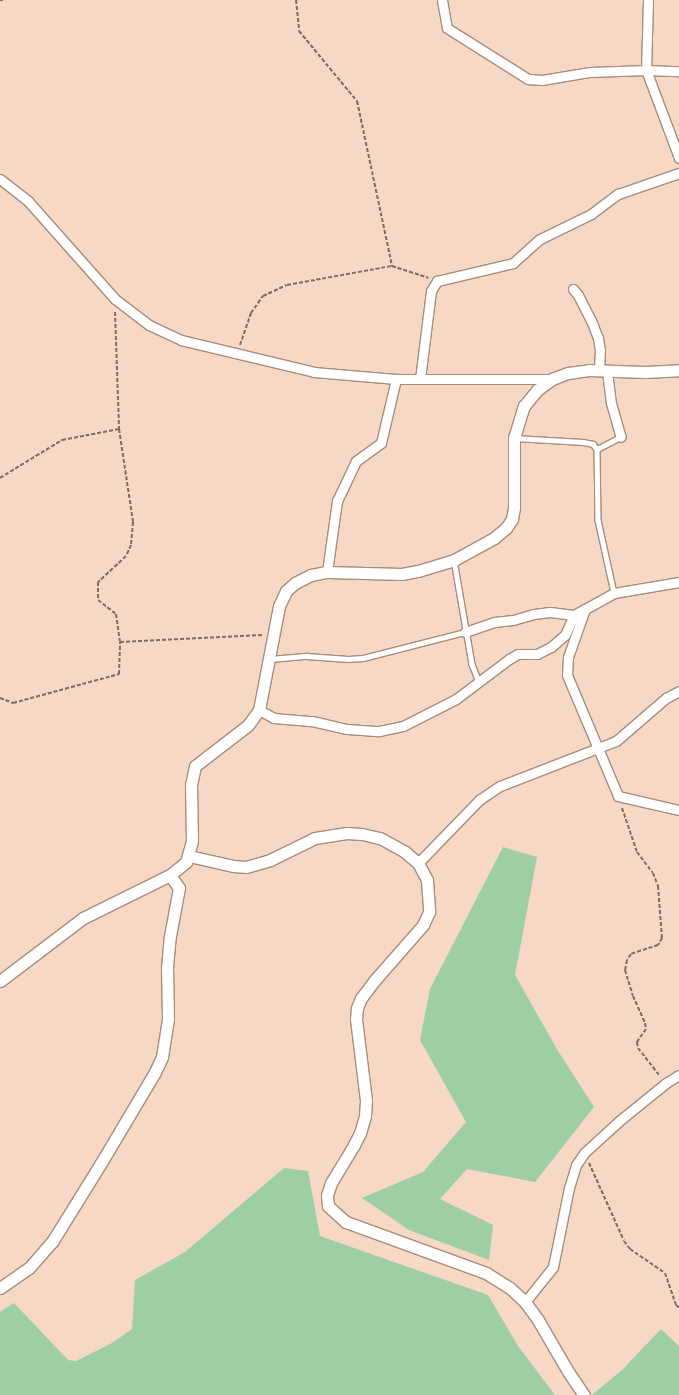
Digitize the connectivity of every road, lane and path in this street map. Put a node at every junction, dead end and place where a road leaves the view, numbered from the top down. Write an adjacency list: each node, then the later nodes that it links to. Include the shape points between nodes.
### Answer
1 (296, 0): 9 (path, via 299,31 357,101)
2 (442, 0): 4 (street, via 447,28 528,79 542,80 590,72)
3 (648, 0): 4 (street)
4 (646, 70): 5 (street); 6 (street)
5 (679, 71)
6 (679, 158)
7 (679, 173): 10 (street, via 618,194 591,214 540,239 513,263)
8 (0, 179): 12 (street, via 28,201)
9 (392, 266): 10 (path); 13 (path, via 287,285 263,296 251,313)
10 (437, 281): 17 (street, via 431,291)
11 (573, 289): 15 (street, via 598,338)
12 (115, 299): 13 (street, via 150,325 180,340); 19 (path)
13 (237, 354): 16 (street, via 314,372)
14 (679, 370): 15 (street)
15 (603, 371): 18 (street, via 568,373); 20 (street)
16 (396, 379): 17 (street); 25 (street, via 381,443 356,461 337,501)
17 (420, 379): 18 (street)
18 (552, 379): 21 (street, via 537,390 524,406)
19 (119, 428): 23 (path, via 62,440); 32 (path, via 133,522 126,556 98,582 98,600 116,614)
20 (621, 437): 22 (lane)
21 (514, 438): 22 (lane, via 583,442 593,444); 24 (street, via 512,519 494,538)
22 (596, 449): 27 (lane, via 598,520)
23 (0, 478)
24 (454, 560): 25 (street, via 434,568 402,574); 30 (lane)
25 (327, 572): 31 (street, via 311,575 286,591 279,606)
26 (679, 582): 27 (street)
27 (614, 593): 28 (street)
28 (585, 609): 29 (street); 38 (street, via 568,657 567,675)
29 (574, 615): 30 (street, via 550,612 534,614 494,622); 34 (street, via 565,635 551,647 537,654 518,654)
30 (465, 632): 33 (lane, via 362,658 306,656); 34 (lane)
31 (273, 634): 32 (path); 33 (street)
32 (120, 642): 36 (path, via 119,674 13,703)
33 (268, 659): 37 (street)
34 (479, 682): 37 (street, via 456,699 403,726 379,731 274,718)
35 (679, 691): 38 (street, via 666,698 616,741)
36 (0, 698)
37 (260, 710): 41 (street, via 248,725 195,766 191,785 192,842)
38 (598, 749): 39 (street); 42 (street, via 500,786 479,800)
39 (618, 796): 40 (street); 46 (path, via 637,852 653,873 658,886 662,938 658,945 631,954 625,970 646,1029 637,1042 638,1048)
40 (679, 810)
41 (188, 856): 42 (street, via 246,867 270,860 315,838 347,833 380,838 405,852); 43 (street, via 180,869)
42 (418, 863): 49 (street, via 427,880 429,912 418,931 361,998 357,1008 356,1020 366,1101 365,1116 358,1139 331,1183 327,1195 328,1206 346,1222 486,1273 510,1288)
43 (170, 875): 44 (street, via 83,918); 48 (street, via 179,888 168,962 168,1018 162,1056 117,1137 52,1242 28,1268)
44 (0, 981)
45 (679, 1075): 46 (street)
46 (666, 1083): 47 (street, via 618,1121)
47 (584, 1153): 49 (street, via 576,1165 569,1188 553,1267); 50 (path, via 624,1241 630,1249 665,1273)
48 (0, 1288)
49 (525, 1302): 51 (street)
50 (679, 1308)
51 (584, 1395)

